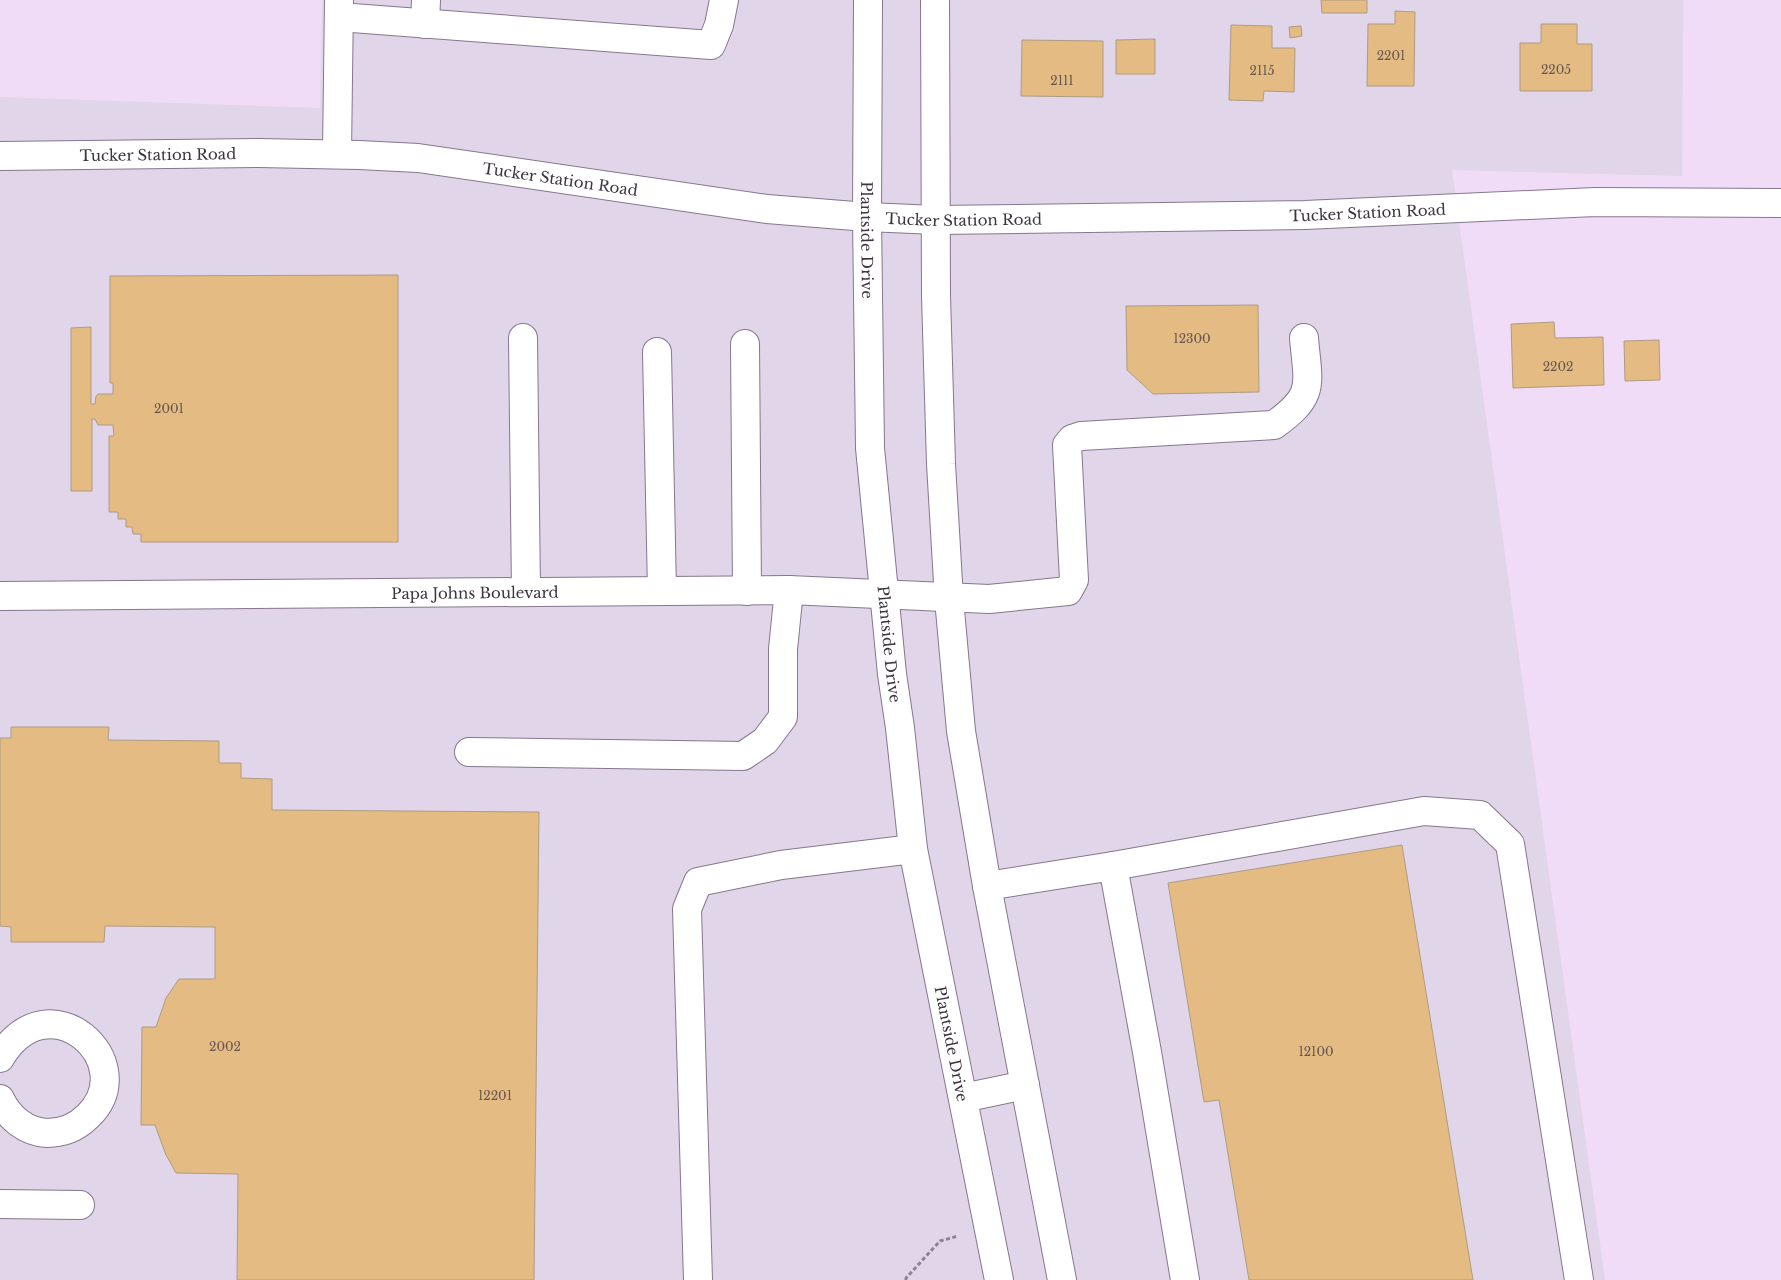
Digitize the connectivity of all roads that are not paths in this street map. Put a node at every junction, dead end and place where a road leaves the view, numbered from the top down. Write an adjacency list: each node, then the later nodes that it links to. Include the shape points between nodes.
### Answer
1 (724, 0): 5 (street, via 711,45)
2 (868, 0): 9 (street, Plantside Drive)
3 (935, 0): 10 (street)
4 (339, 9): 5 (street); 6 (street)
5 (425, 12)
6 (337, 154): 7 (street, Tucker Station Road); 9 (street, Tucker Station Road, via 418,158 767,209)
7 (0, 156)
8 (1781, 203): 10 (street, Tucker Station Road, via 1595,202 1305,215)
9 (867, 217): 10 (street, Tucker Station Road); 19 (street, Plantside Drive, via 870,448)
10 (936, 220): 21 (street, via 941,464)
11 (523, 338): 18 (street)
12 (1304, 338): 21 (street, Papa Johns Boulevard, via 1308,382 1305,396 1292,412 1274,424 1072,439 1067,445 1074,580 1068,591 989,600)
13 (745, 344): 17 (street)
14 (657, 352): 16 (street)
15 (789, 590): 17 (street, Papa Johns Boulevard); 19 (street, Papa Johns Boulevard); 22 (street, via 783,649 783,717 764,742 744,756)
16 (662, 591): 17 (street, Papa Johns Boulevard); 18 (street, Papa Johns Boulevard)
17 (747, 591)
18 (526, 592): 20 (street, Papa Johns Boulevard)
19 (884, 595): 21 (street, Papa Johns Boulevard); 23 (street, Plantside Drive)
20 (0, 596)
21 (949, 599): 25 (street, via 961,731)
22 (469, 752)
23 (913, 849): 28 (street, Plantside Drive); 32 (street, via 781,865 698,882 687,909)
24 (1113, 866): 25 (street); 35 (street); 36 (street, via 1424,812 1480,815 1510,844)
25 (987, 886): 27 (street)
26 (0, 1058): 29 (street, via 8,1044 23,1032 40,1025 59,1024 91,1042 100,1058 104,1076 102,1095 93,1111 80,1124 63,1132 30,1130 16,1122)
27 (1025, 1085): 28 (street); 34 (street)
28 (963, 1098): 33 (street, Plantside Drive)
29 (0, 1099)
30 (0, 1204): 31 (street)
31 (80, 1205)
32 (698, 1280)
33 (999, 1280)
34 (1062, 1280)
35 (1185, 1280)
36 (1579, 1280)

